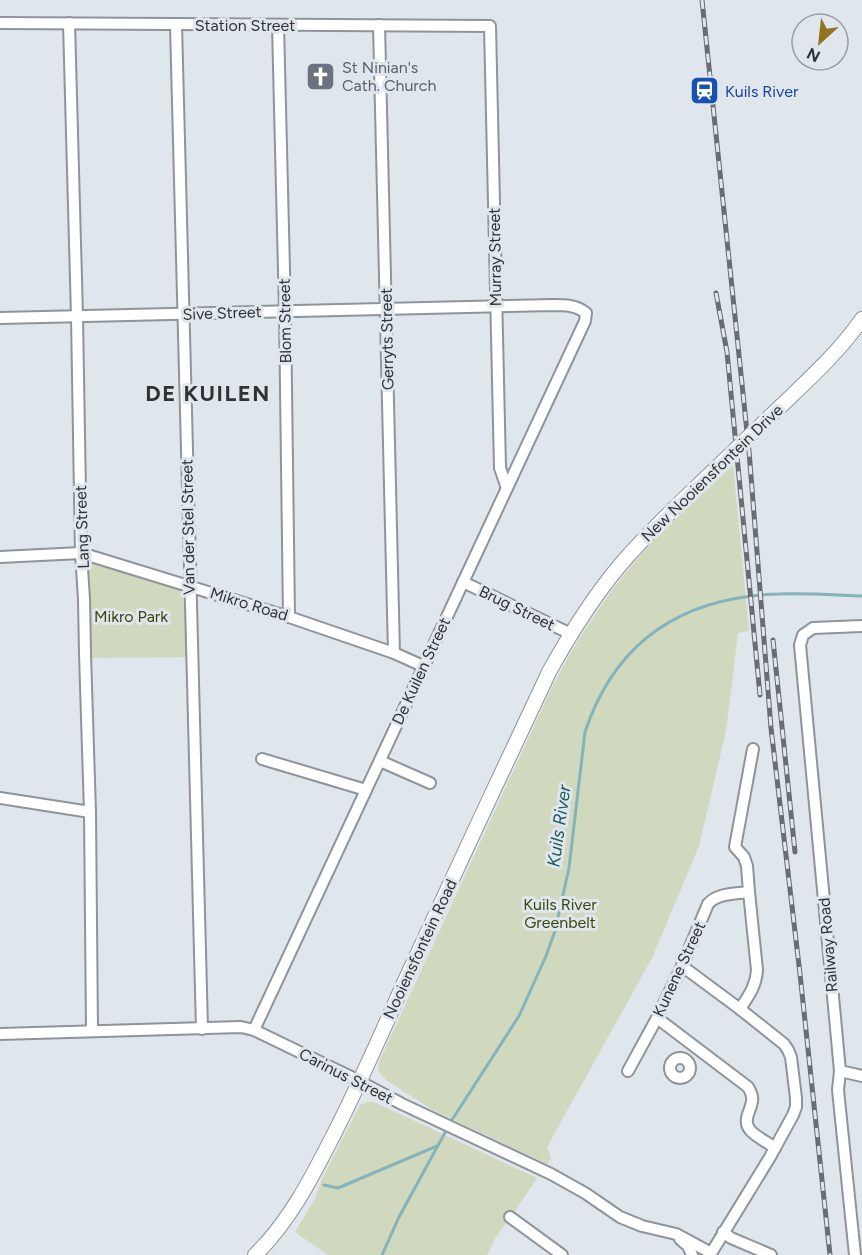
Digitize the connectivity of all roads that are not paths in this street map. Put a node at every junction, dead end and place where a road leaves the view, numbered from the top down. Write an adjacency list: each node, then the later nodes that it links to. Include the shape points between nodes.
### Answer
1 (0, 23): 2 (street, Station Street)
2 (69, 23): 3 (street, Station Street); 12 (street, Lang Street)
3 (176, 25): 4 (street, Station Street); 11 (street, Van der Stel Street)
4 (278, 25): 5 (street, Station Street); 9 (street, Blom Street)
5 (379, 25): 6 (street, Station Street); 8 (street, Gerryts Street)
6 (490, 26): 7 (street, Murray Street)
7 (496, 306): 8 (street, Sive Street); 10 (street, Sive Street, via 569,305); 15 (street, Murray Street, via 500,468)
8 (386, 309): 9 (street, Sive Street); 23 (street, Gerryts Street)
9 (285, 311): 11 (street, Sive Street); 20 (street, Blom Street)
10 (586, 312): 15 (street, De Kuilen Street)
11 (184, 314): 12 (street, Sive Street); 19 (street, Van der Stel Street)
12 (77, 316): 13 (street, Sive Street); 16 (street, Lang Street)
13 (0, 318)
14 (862, 319): 22 (street, New Nooiensfontein Drive, bridge, via 829,360 642,540)
15 (507, 488): 18 (street, De Kuilen Street)
16 (81, 553): 17 (street, Mikro Road); 19 (street, Mikro Road); 31 (street, Lang Street)
17 (0, 557)
18 (463, 582): 22 (street, Brug Street); 24 (street, De Kuilen Street)
19 (189, 586): 20 (street, Mikro Road); 36 (street, Van der Stel Street)
20 (289, 617): 23 (street, Mikro Road)
21 (862, 626): 43 (street, Railway Road, via 817,627 803,635 800,645)
22 (571, 634): 45 (street, Nooiensfontein Road, via 549,672)
23 (394, 653): 24 (street, Mikro Road)
24 (423, 666): 27 (street, De Kuilen Street)
25 (753, 749): 32 (street, via 735,847 746,861)
26 (262, 759): 29 (street)
27 (380, 761): 28 (street); 29 (street, De Kuilen Street)
28 (430, 783)
29 (366, 790): 37 (street, De Kuilen Street)
30 (0, 798): 31 (street)
31 (90, 812): 38 (street, Lang Street)
32 (749, 892): 33 (street, Kunene Street, via 711,900); 34 (street, via 758,970 753,989)
33 (682, 966): 34 (street); 35 (street, Kunene Street)
34 (740, 1009): 46 (street, via 784,1044 792,1057 796,1107)
35 (657, 1018): 40 (street); 42 (street, Kunene Street)
36 (202, 1029): 37 (street, Carinus Street); 38 (street, Carinus Street)
37 (254, 1030): 45 (street, Carinus Street)
38 (92, 1031): 39 (street, Carinus Street)
39 (0, 1034)
40 (697, 1048): 41 (street); 46 (street, via 748,1087 752,1102 747,1124)
41 (686, 1060)
42 (628, 1071)
43 (840, 1071): 44 (street); 55 (street, Railway Road, via 838,1090)
44 (862, 1076)
45 (359, 1082): 49 (street, Carinus Street, via 560,1179 620,1216); 51 (street, Nooiensfontein Road, via 301,1196)
46 (775, 1148): 48 (street)
47 (510, 1217): 52 (street)
48 (723, 1232): 50 (street); 54 (street)
49 (666, 1233): 50 (street, Carinus Street, via 676,1234); 53 (street, Carinus Street, via 688,1246)
50 (711, 1254)
51 (255, 1255)
52 (562, 1255)
53 (692, 1255)
54 (771, 1255)
55 (855, 1255)

